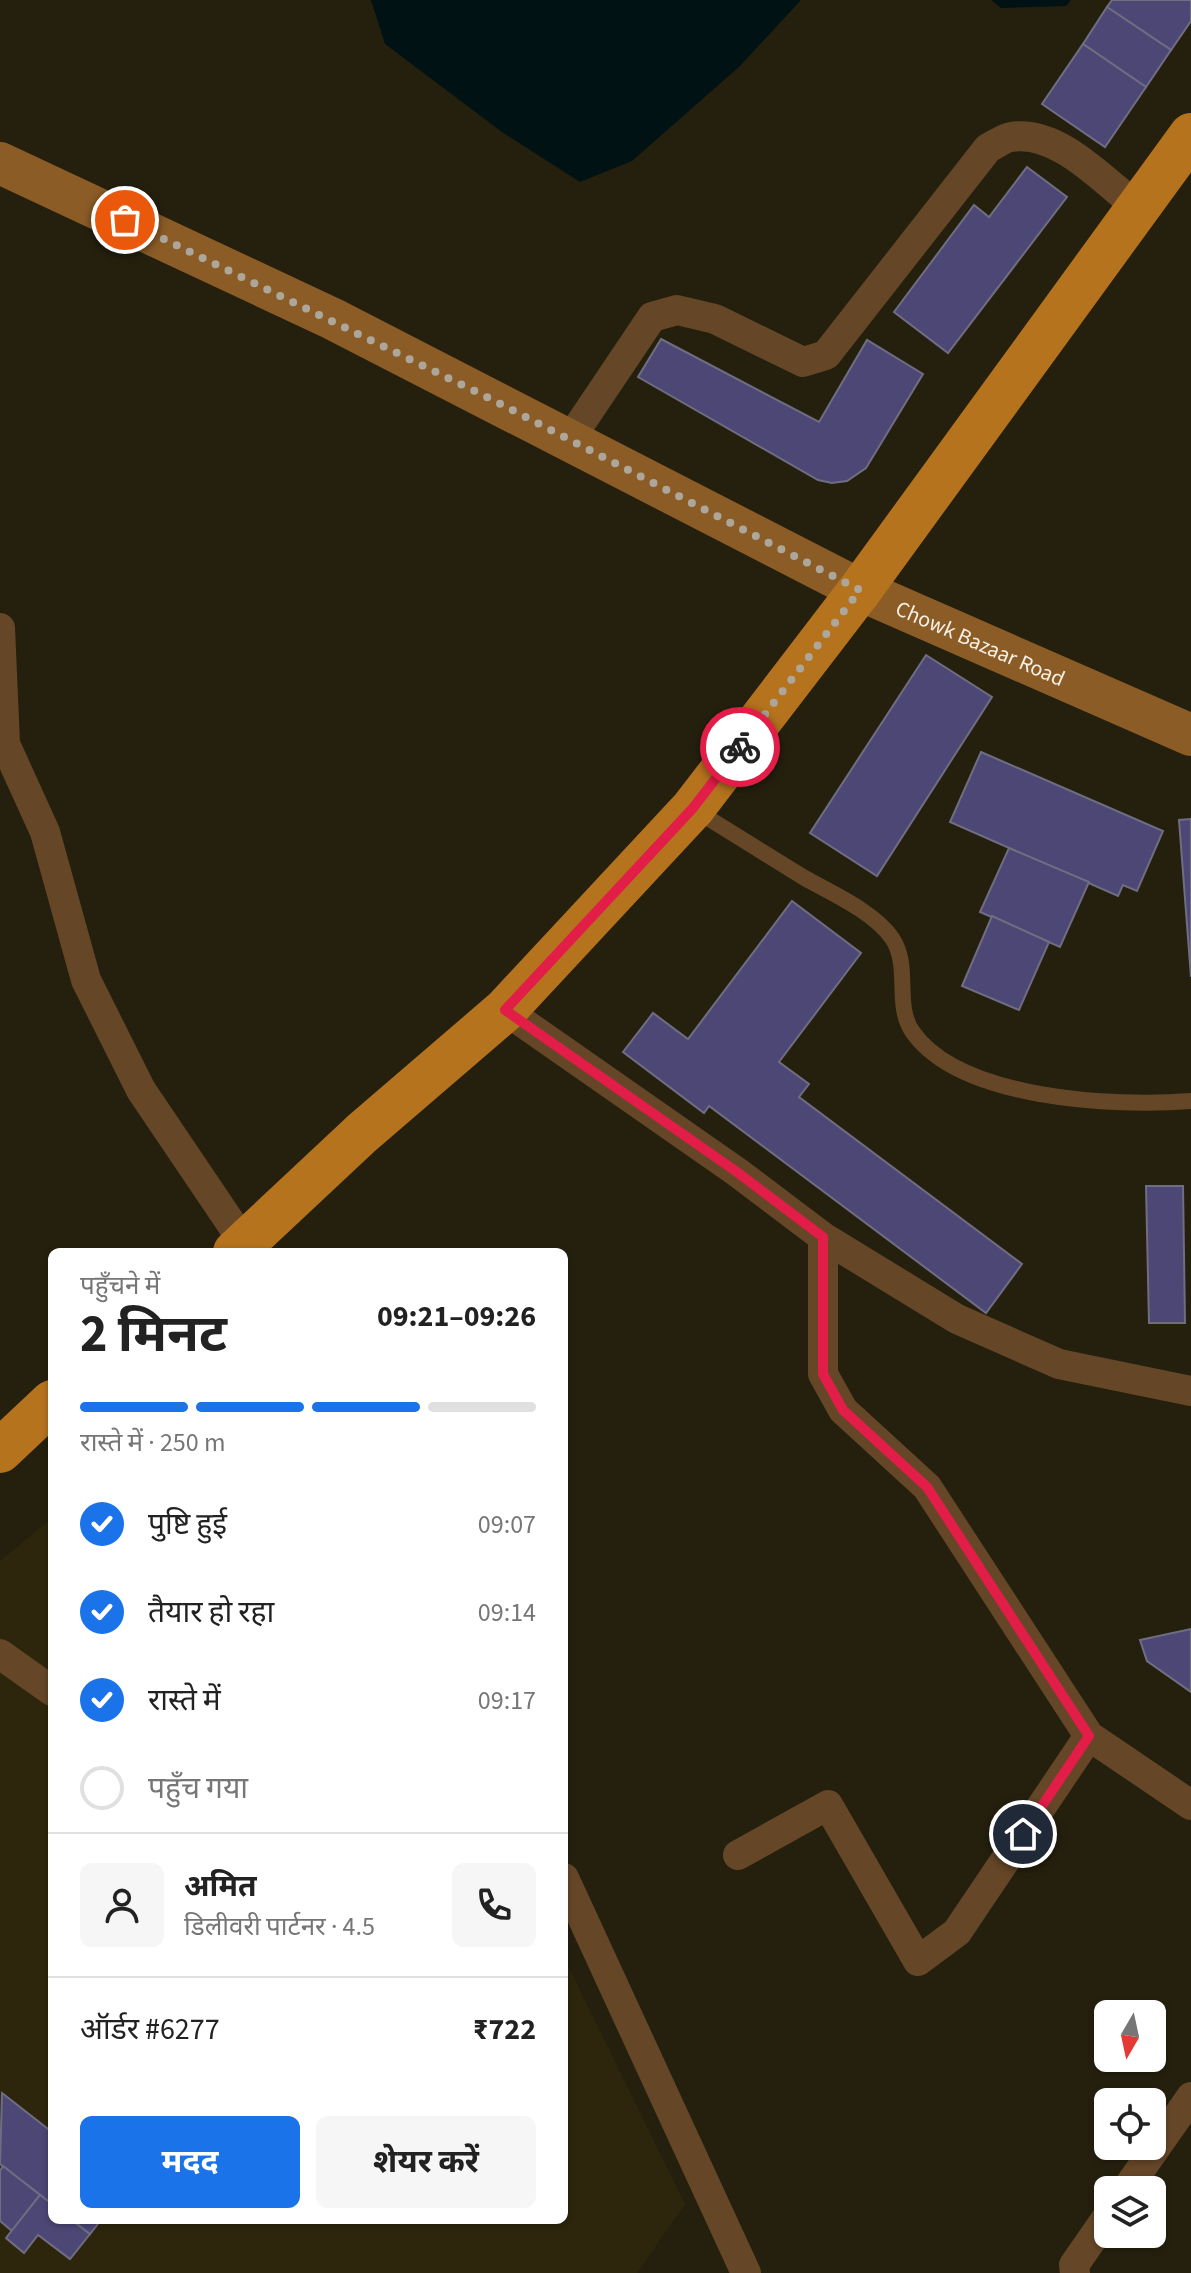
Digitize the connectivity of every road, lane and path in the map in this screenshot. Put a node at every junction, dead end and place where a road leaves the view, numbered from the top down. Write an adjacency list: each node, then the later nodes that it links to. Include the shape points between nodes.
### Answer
1 (1191, 135): 3 (highway)
2 (0, 163): 4 (main road, Chowk Bazaar Road, via 333,319)
3 (1136, 206): 4 (street, via 1062,148 1011,137 988,148 826,355 803,362 715,319 677,310 652,317); 5 (highway)
4 (570, 439): 5 (main road, Chowk Bazaar Road)
5 (860, 590): 7 (main road, Chowk Bazaar Road); 8 (highway)
6 (0, 628): 12 (street, via 5,744 45,832 86,980 141,1090)
7 (1191, 735)
8 (693, 808): 9 (highway); 10 (lane, via 860,911 892,937 903,961 910,1029 927,1049 961,1071 1050,1094)
9 (505, 1010): 11 (street); 12 (highway, via 362,1133)
10 (1191, 1101)
11 (823, 1237): 13 (street, via 957,1319 1059,1364); 18 (street, via 823,1374 843,1410 927,1487)
12 (240, 1248)
13 (1191, 1391)
14 (48, 1406): 15 (highway)
15 (0, 1451)
16 (0, 1654): 17 (street)
17 (48, 1688)
18 (1089, 1736): 19 (street); 20 (street, via 957,1932 918,1961 828,1805)
19 (1191, 1805)
20 (738, 1855)
21 (568, 1887): 25 (street)
22 (1191, 2097): 23 (street)
23 (1136, 2176)
24 (1094, 2236): 26 (street, via 1074,2265)
25 (741, 2270)
26 (1075, 2273)

